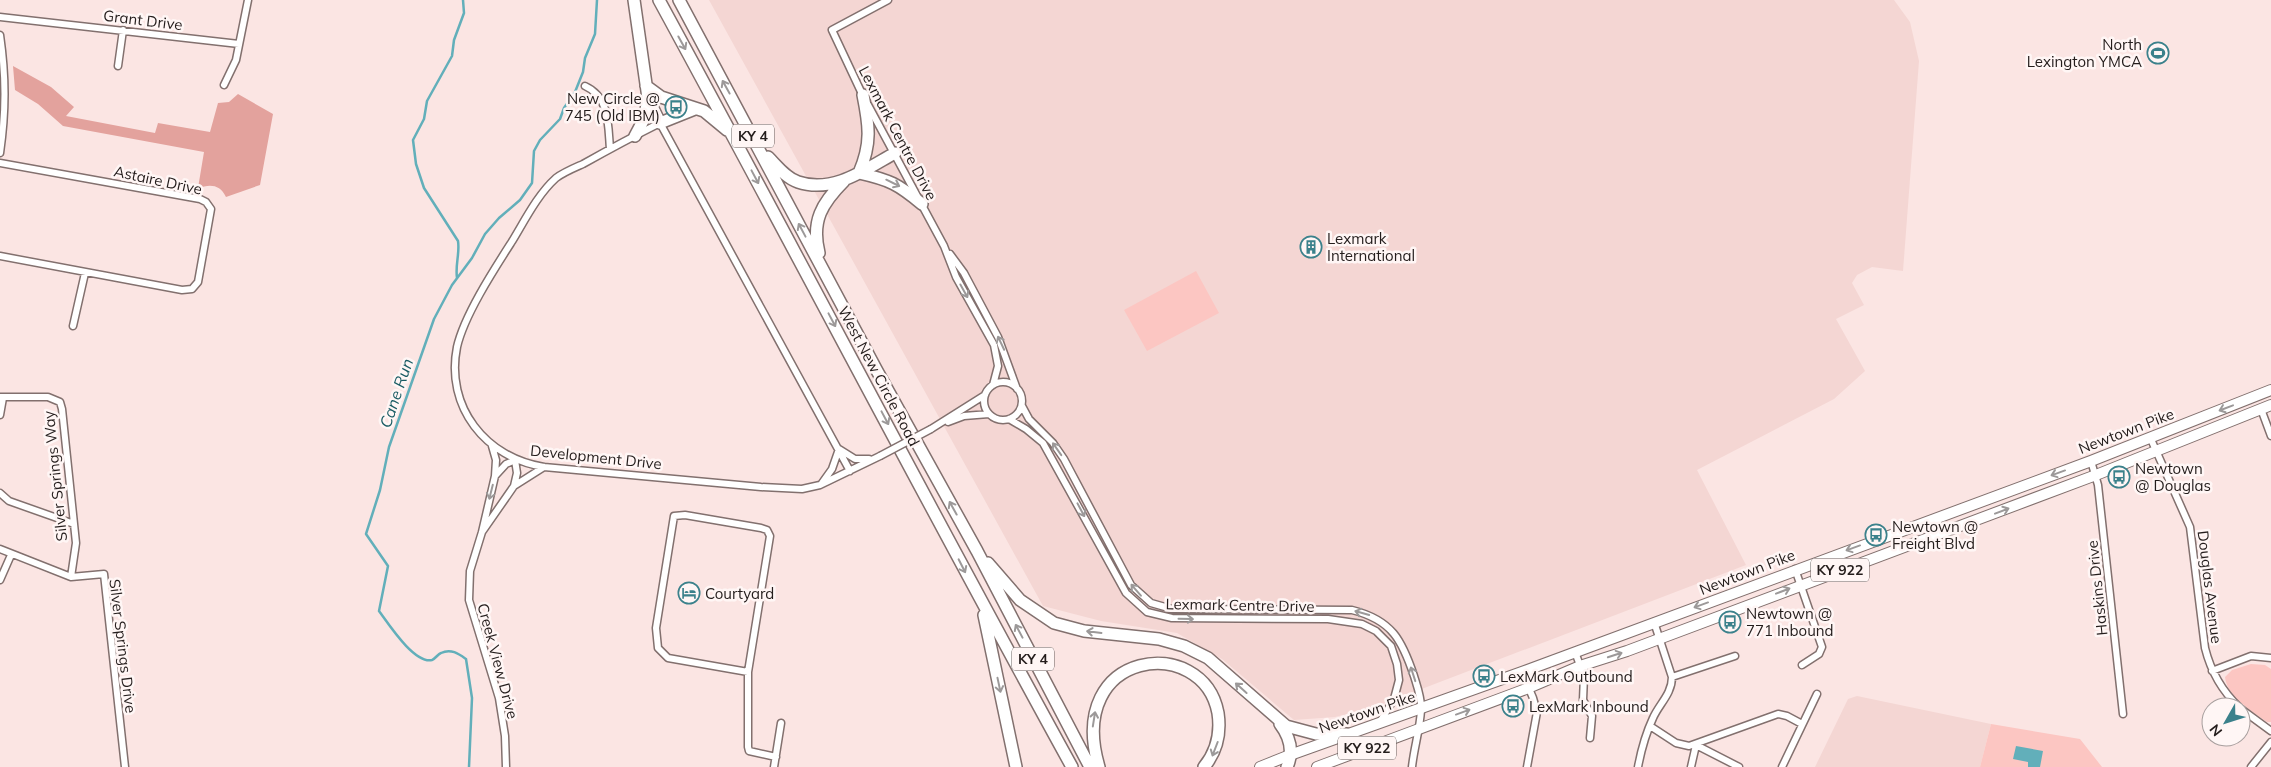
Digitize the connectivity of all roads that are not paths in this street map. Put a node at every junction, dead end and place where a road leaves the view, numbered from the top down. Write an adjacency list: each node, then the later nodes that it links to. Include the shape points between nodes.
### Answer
1 (248, 0): 9 (street)
2 (634, 0): 14 (highway)
3 (659, 0): 19 (highway, West New Circle Road / KY 4, one-way to 19)
4 (679, 0): 21 (highway, West New Circle Road / KY 4, one-way to 4)
5 (888, 0): 15 (street, Lexmark Centre Drive, via 832,30)
6 (0, 17): 7 (street, Grant Drive)
7 (123, 30): 9 (street, Grant Drive); 10 (street)
8 (0, 35): 12 (street)
9 (239, 44): 11 (street, via 232,70)
10 (118, 66)
11 (224, 84)
12 (3, 85): 23 (street, via 6,104)
13 (586, 86): 22 (street, via 594,90 607,113)
14 (646, 86): 16 (highway); 17 (highway, via 661,97)
15 (863, 95): 24 (street, Lexmark Centre Drive); 26 (highway, via 869,127)
16 (648, 98): 18 (highway); 20 (highway, via 644,119)
17 (695, 109): 18 (highway); 19 (highway, via 712,117)
18 (660, 123): 20 (street, Development Drive); 50 (street)
19 (732, 134): 75 (highway, West New Circle Road / KY 4, one-way to 75)
20 (635, 136): 22 (street, Development Drive)
21 (758, 147): 28 (highway, via 783,173 797,182); 34 (highway, West New Circle Road / KY 4, one-way to 21)
22 (610, 149): 49 (street, Development Drive, via 557,178 542,194 497,265 460,338 455,362 459,393 470,420)
23 (0, 153)
24 (895, 153): 26 (highway); 30 (street, Lexmark Centre Drive)
25 (0, 163): 33 (street, Astaire Drive, via 200,199 210,209 198,282 192,289)
26 (860, 173): 27 (highway); 30 (highway, one-way to 30, via 889,180)
27 (846, 180): 28 (highway); 29 (highway)
28 (812, 184): 29 (highway)
29 (823, 204): 34 (highway, via 817,220 816,240)
30 (922, 204): 31 (street, Lexmark Centre Drive)
31 (944, 246): 36 (street, Lexmark Centre Drive, one-way to 36, via 956,277 994,345 998,366); 37 (street, Lexmark Centre Drive, one-way to 31, via 998,337 964,273)
32 (0, 256): 33 (street, Astaire Drive)
33 (84, 273): 35 (street)
34 (825, 274): 67 (highway, West New Circle Road / KY 4, one-way to 34)
35 (73, 326)
36 (993, 385): 37 (street, via 1008,383); 39 (street)
37 (1017, 389): 41 (street, via 1022,397)
38 (2271, 390): 48 (main road, Newtown Pike / KY 922, one-way to 48)
39 (985, 396): 43 (street, via 985,408); 46 (street, Development Drive)
40 (2, 397): 44 (street); 62 (street, Silver Springs Way, via 48,397 60,402)
41 (1022, 406): 45 (street); 90 (street, Lexmark Centre Drive, one-way to 41, via 1401,641 1382,622 1368,614 1352,610 1172,609 1159,607 1143,598 1131,585 1064,459 1029,419)
42 (2266, 407): 47 (street); 51 (main road, Newtown Pike / KY 922)
43 (989, 414): 45 (street, via 998,420); 46 (street, Development Drive, via 964,416)
44 (0, 415)
45 (1009, 419): 96 (street, Lexmark Centre Drive, one-way to 96, via 1043,443 1126,593 1147,612 1185,619 1328,619 1362,624 1380,634 1391,646 1399,680 1394,699)
46 (931, 429): 52 (street, Development Drive, bridge)
47 (2271, 436)
48 (2150, 437): 51 (street, Douglas Avenue); 54 (main road, Newtown Pike / KY 922)
49 (492, 446): 53 (street, Development Drive); 58 (street, Creek View Drive, via 496,460)
50 (839, 449): 52 (street, via 849,457 861,460); 56 (street); 59 (street, via 832,469)
51 (2156, 452): 57 (main road, Newtown Pike / KY 922); 83 (street, Douglas Avenue, via 2190,527 2204,648)
52 (880, 456): 56 (street, Development Drive)
53 (515, 460): 55 (street, Development Drive); 58 (street); 60 (street, via 517,474)
54 (2090, 461): 57 (street, Haskins Drive); 63 (main road, Newtown Pike / KY 922, one-way to 63)
55 (544, 466): 59 (street, Development Drive, via 761,487 802,489); 60 (street, Creek View Drive)
56 (850, 471): 59 (street, Development Drive)
57 (2096, 475): 65 (main road, Newtown Pike / KY 922, one-way to 57); 91 (street, Haskins Drive)
58 (495, 476): 64 (street, Creek View Drive, one-way to 64)
59 (820, 485)
60 (514, 486): 64 (street, Creek View Drive)
61 (0, 494): 62 (street, via 9,502)
62 (74, 524): 72 (street, Silver Springs Way, via 76,542)
63 (1905, 529): 65 (main road); 69 (main road, Newtown Pike / KY 922, one-way to 69)
64 (482, 532): 107 (street, Creek View Drive, via 470,572 469,600 499,698)
65 (1909, 545): 71 (main road, Newtown Pike / KY 922)
66 (0, 549): 68 (street, Silver Springs Drive)
67 (977, 551): 93 (highway, one-way to 67, via 1208,658 1184,646 1159,639 1084,631 1054,623 1020,600); 111 (highway, West New Circle Road / KY 4, one-way to 67)
68 (11, 555): 72 (street, Silver Springs Drive); 73 (street)
69 (1824, 558): 70 (main road, Newtown Pike / KY 922); 71 (main road)
70 (1795, 569): 74 (street); 76 (main road, Newtown Pike / KY 922, one-way to 76)
71 (1830, 574): 74 (main road, Newtown Pike / KY 922)
72 (71, 577): 106 (street, Silver Springs Drive, via 104,574)
73 (0, 580)
74 (1801, 584): 77 (main road, Newtown Pike / KY 922, one-way to 74); 81 (street, via 1822,647 1819,654)
75 (982, 603): 109 (highway, one-way to 109); 110 (highway, West New Circle Road / KY 4)
76 (1654, 622): 77 (street); 78 (main road, Newtown Pike / KY 922)
77 (1660, 638): 82 (main road, Newtown Pike / KY 922, one-way to 77); 86 (street)
78 (1575, 652): 82 (street); 85 (main road, Newtown Pike / KY 922)
79 (1735, 656): 86 (street)
80 (2271, 658): 83 (street, via 2251,656)
81 (1802, 665)
82 (1580, 666): 87 (main road, Newtown Pike / KY 922); 101 (street, via 1584,680 1583,700 1592,716)
83 (2212, 671): 89 (street, Douglas Avenue)
84 (748, 672): 84 (street, via 668,658 658,648 656,628 674,516 761,528 770,536); 104 (street, via 748,747 750,751)
85 (1522, 672): 87 (street); 90 (main road, Newtown Pike / KY 922)
86 (1672, 677): 97 (street, via 1670,692)
87 (1529, 688): 98 (main road, Newtown Pike / KY 922, one-way to 87); 117 (street, via 1537,715)
88 (1817, 694): 95 (street)
89 (2229, 697)
90 (1422, 709): 96 (main road, Newtown Pike / KY 922); 98 (street)
91 (2124, 714)
92 (2251, 716): 99 (street, Douglas Avenue)
93 (1277, 720): 100 (highway, via 1304,733); 105 (highway, via 1289,737)
94 (781, 723): 104 (street)
95 (1802, 724): 103 (street, via 1778,714); 121 (street)
96 (1378, 725): 100 (main road, Newtown Pike / KY 922)
97 (1650, 726): 103 (street, via 1683,746); 118 (street)
98 (1417, 729): 115 (main road, Newtown Pike / KY 922); 116 (street)
99 (2271, 731)
100 (1347, 734): 105 (main road, Newtown Pike / KY 922)
101 (1590, 738)
102 (2271, 742): 122 (street)
103 (1696, 745): 119 (street); 120 (street)
104 (776, 757): 108 (street)
105 (1289, 761): 114 (main road, Newtown Pike / KY 922)
106 (125, 767)
107 (506, 767)
108 (774, 767)
109 (1016, 767)
110 (1072, 767)
111 (1090, 767)
112 (1099, 767): 113 (highway, one-way to 113, via 1092,728 1096,704 1103,692 1121,673 1134,667 1162,664 1177,666 1192,674 1212,696 1220,723 1219,736)
113 (1204, 767)
114 (1260, 767)
115 (1317, 767)
116 (1412, 767)
117 (1528, 767)
118 (1638, 767)
119 (1691, 767)
120 (1739, 767)
121 (1782, 767)
122 (2251, 767)

